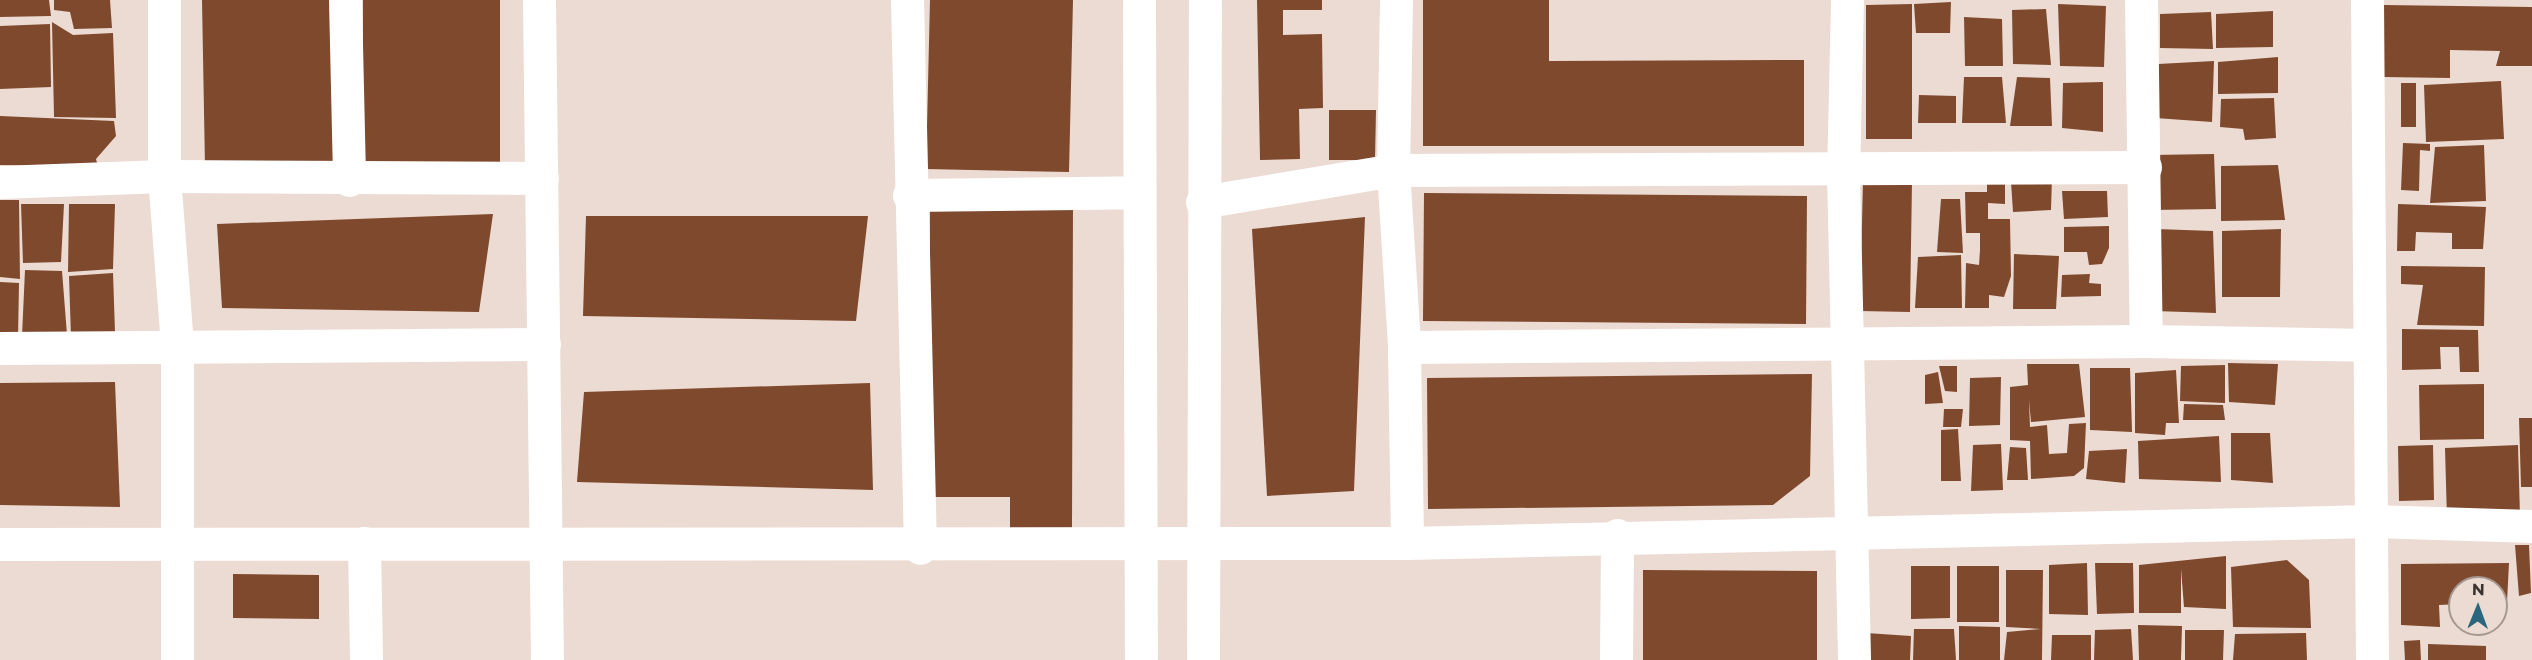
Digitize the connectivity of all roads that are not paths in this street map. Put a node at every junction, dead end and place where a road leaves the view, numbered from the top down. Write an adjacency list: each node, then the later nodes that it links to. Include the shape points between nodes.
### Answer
1 (164, 0): 14 (street)
2 (345, 0): 16 (street)
3 (539, 0): 15 (street)
4 (908, 0): 19 (street)
5 (1139, 0): 18 (street)
6 (1205, 0): 20 (street)
7 (1396, 0): 12 (street)
8 (1847, 0): 13 (street)
9 (2141, 0): 11 (street)
10 (2367, 0): 25 (street)
11 (2145, 167): 13 (street); 21 (street)
12 (1392, 170): 13 (street); 20 (street); 26 (street)
13 (1843, 172): 22 (street)
14 (164, 176): 16 (street); 17 (street); 23 (street)
15 (542, 178): 16 (street); 24 (street)
16 (349, 180)
17 (0, 182)
18 (1139, 192): 19 (street); 33 (street)
19 (909, 195): 39 (street)
20 (1202, 202): 34 (street)
21 (2146, 340): 22 (street); 25 (street)
22 (1845, 342): 26 (street); 30 (street)
23 (177, 344): 24 (street); 27 (street); 38 (street)
24 (544, 344): 32 (street)
25 (2368, 345): 28 (street)
26 (1404, 347): 36 (street)
27 (0, 348)
28 (2373, 520): 29 (street); 30 (street); 47 (street)
29 (2532, 526)
30 (1849, 531): 31 (street); 46 (street)
31 (1617, 535): 36 (street); 45 (street)
32 (545, 542): 35 (street); 39 (street); 42 (street)
33 (1138, 542): 34 (street); 39 (street); 43 (street)
34 (1204, 542): 36 (street); 44 (street)
35 (364, 543): 38 (street); 41 (street)
36 (1407, 543)
37 (0, 544): 38 (street)
38 (177, 545): 40 (street)
39 (920, 548)
40 (177, 660)
41 (366, 660)
42 (547, 660)
43 (1141, 660)
44 (1203, 660)
45 (1616, 660)
46 (1854, 660)
47 (2372, 660)

